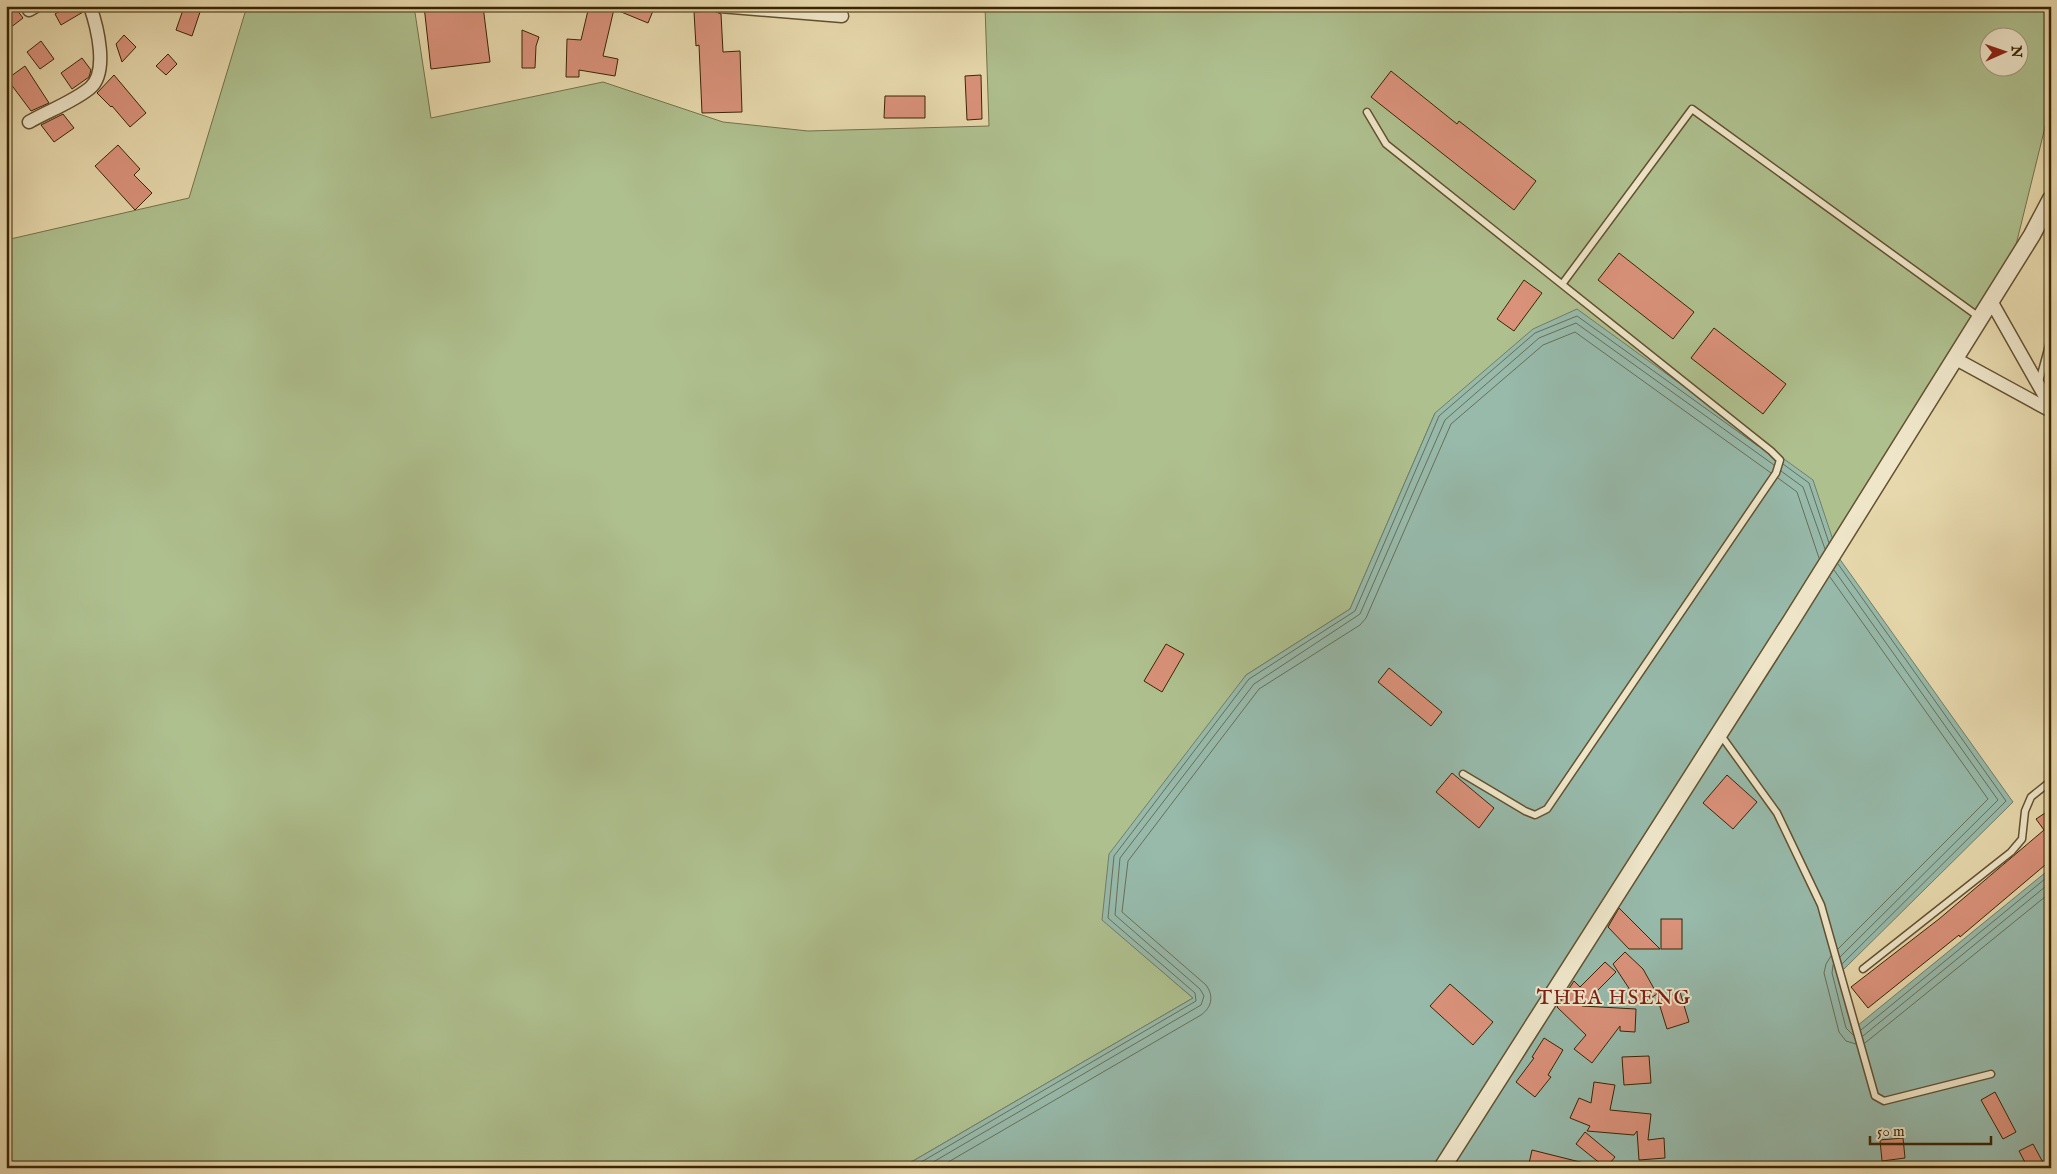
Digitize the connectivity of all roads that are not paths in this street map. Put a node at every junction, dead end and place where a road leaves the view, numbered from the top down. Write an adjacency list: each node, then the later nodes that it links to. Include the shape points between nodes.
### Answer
1 (90, 6): 5 (street, via 100,53 98,77 91,87)
2 (720, 6): 3 (street)
3 (842, 16)
4 (1367, 112): 7 (lane, via 1386,144)
5 (29, 122)
6 (2051, 200): 8 (street)
7 (1563, 283): 9 (lane, via 1692,110); 15 (lane, via 1780,460 1770,482 1547,809 1535,815)
8 (1991, 301): 9 (street); 12 (street)
9 (1980, 318): 11 (street)
10 (2051, 338): 12 (lane)
11 (1954, 358): 13 (street); 14 (street)
12 (2038, 384): 13 (street)
13 (2051, 409)
14 (1719, 733): 18 (lane, via 1777,813 1821,905 1875,1096 1884,1100); 19 (street)
15 (1463, 774)
16 (2051, 781): 17 (lane, via 2031,797 2025,811 2022,840 2011,852)
17 (1863, 968)
18 (1991, 1074)
19 (1442, 1168)

